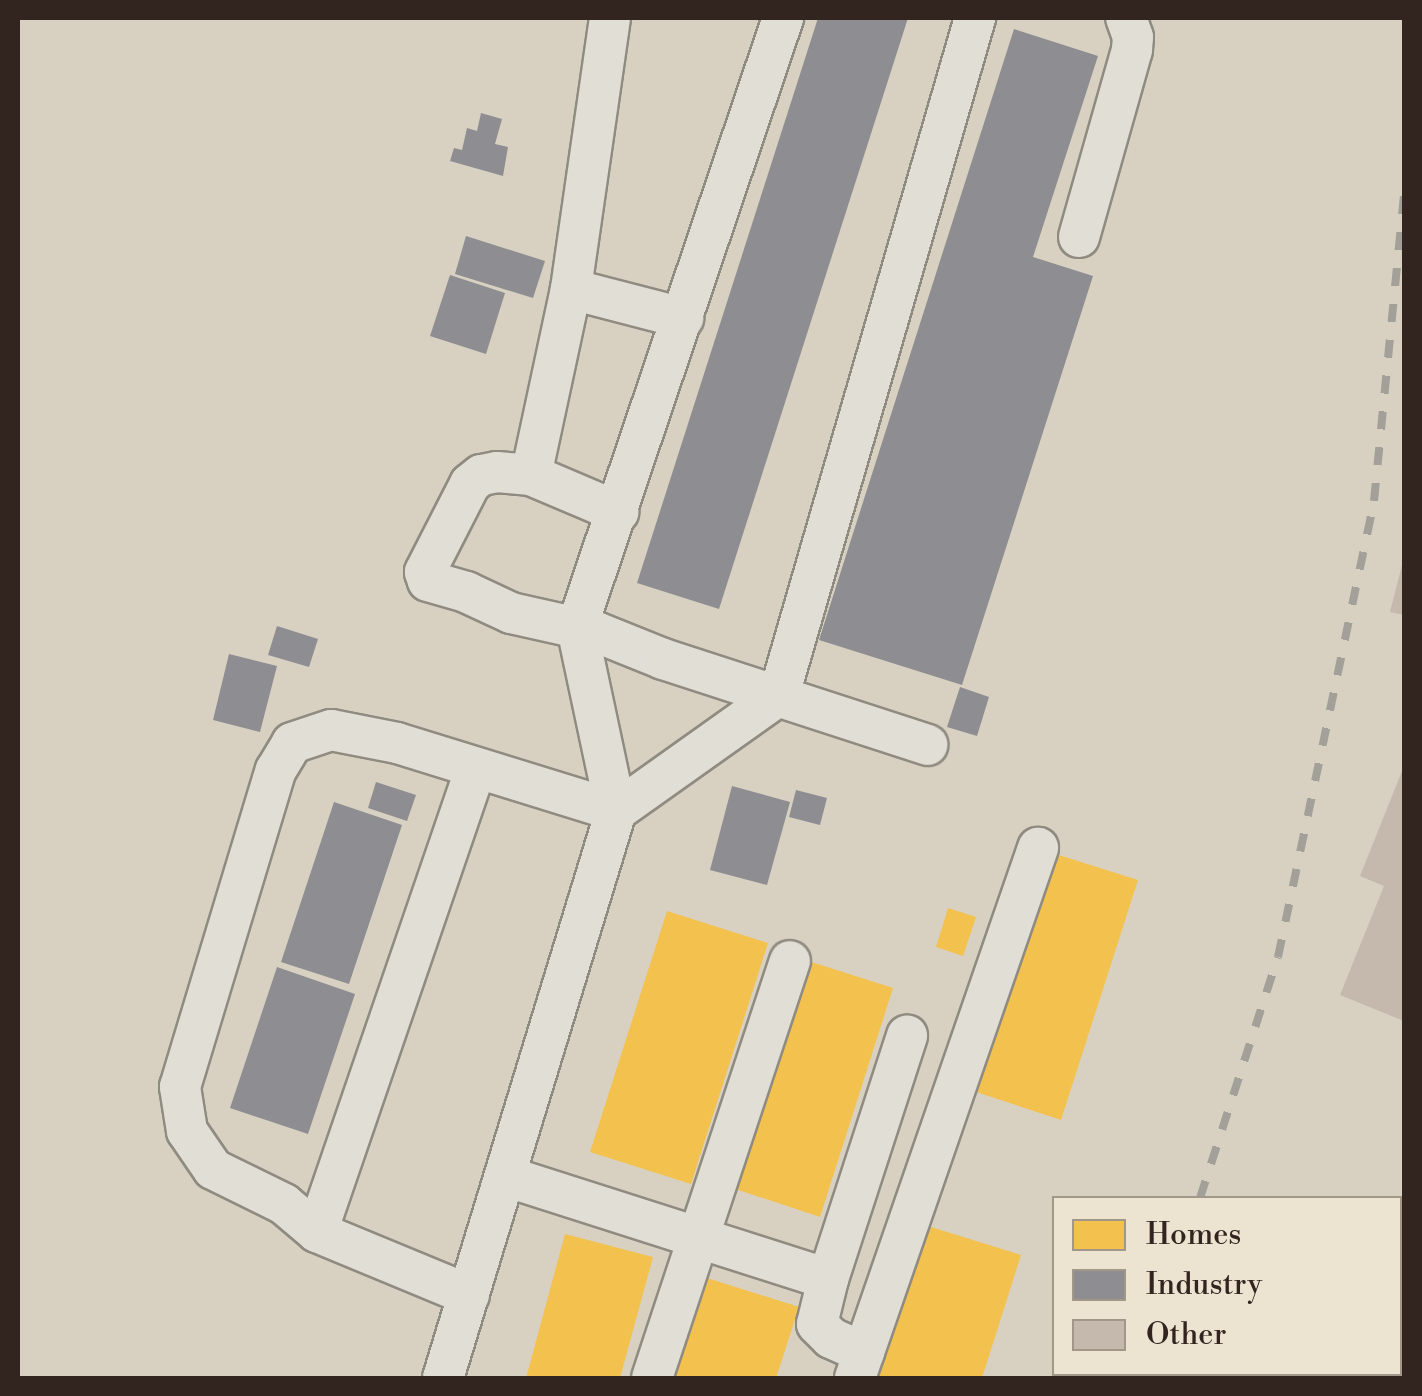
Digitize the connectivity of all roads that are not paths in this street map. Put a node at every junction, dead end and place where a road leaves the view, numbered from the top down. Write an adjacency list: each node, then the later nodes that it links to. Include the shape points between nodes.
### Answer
1 (610, 18): 6 (lane)
2 (783, 18): 7 (lane)
3 (974, 18): 11 (lane)
4 (1126, 18): 5 (lane, via 1132,50)
5 (1079, 237)
6 (570, 288): 7 (lane); 8 (lane)
7 (683, 318): 9 (lane)
8 (531, 474): 9 (lane); 10 (lane, via 497,472 470,484 425,578 511,613)
9 (618, 512): 10 (lane)
10 (577, 627): 11 (lane); 14 (lane)
11 (779, 696): 12 (lane); 14 (lane)
12 (926, 744)
13 (476, 768): 14 (lane); 19 (lane); 19 (lane, via 332,730 292,743 276,770 180,1087 188,1131 212,1169 284,1204)
14 (616, 811): 18 (lane)
15 (1038, 848): 23 (lane)
16 (790, 961): 20 (lane)
17 (907, 1036): 21 (lane)
18 (505, 1176): 20 (lane); 22 (lane)
19 (317, 1232): 22 (lane)
20 (699, 1238): 21 (lane); 25 (lane)
21 (828, 1279): 23 (lane, via 817,1324)
22 (469, 1294): 24 (lane)
23 (860, 1366)
24 (443, 1378)
25 (652, 1378)

